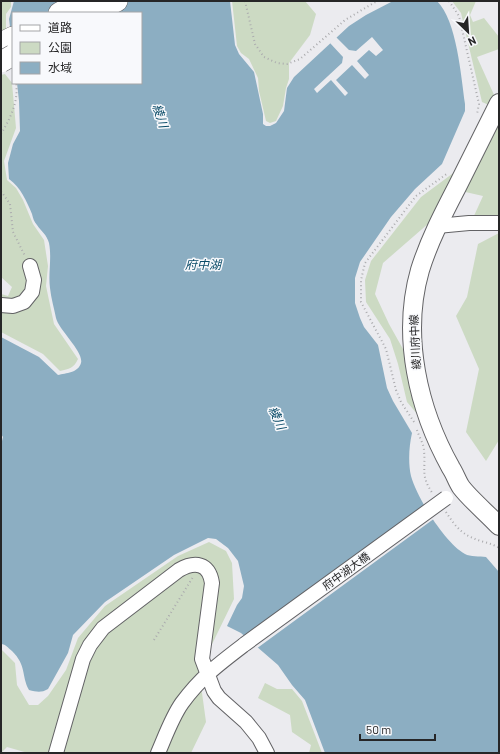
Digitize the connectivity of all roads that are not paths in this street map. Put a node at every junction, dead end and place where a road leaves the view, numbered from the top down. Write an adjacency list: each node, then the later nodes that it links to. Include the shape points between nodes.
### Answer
1 (82, 1): 3 (highway)
2 (116, 1): 4 (highway)
3 (60, 12)
4 (96, 12)
5 (12, 38): 6 (highway)
6 (1, 43)
7 (12, 56): 8 (highway, bridge)
8 (1, 62)
9 (499, 103): 11 (main road, 綾川府中線)
10 (499, 223): 11 (street)
11 (437, 226): 14 (main road, 綾川府中線, via 420,270 415,295 412,316 414,357 429,420)
12 (30, 266): 13 (street, via 34,280 32,292 24,302 13,306)
13 (1, 305)
14 (461, 487): 15 (main road, 綾川府中線); 16 (street, 府中湖大橋, bridge)
15 (499, 526)
16 (208, 673): 17 (street, via 202,659 211,575 200,566 187,565 103,628 90,645 83,659); 18 (street, 府中湖大橋, via 181,704); 19 (street, via 219,698 246,722)
17 (56, 753)
18 (158, 753)
19 (267, 753)

